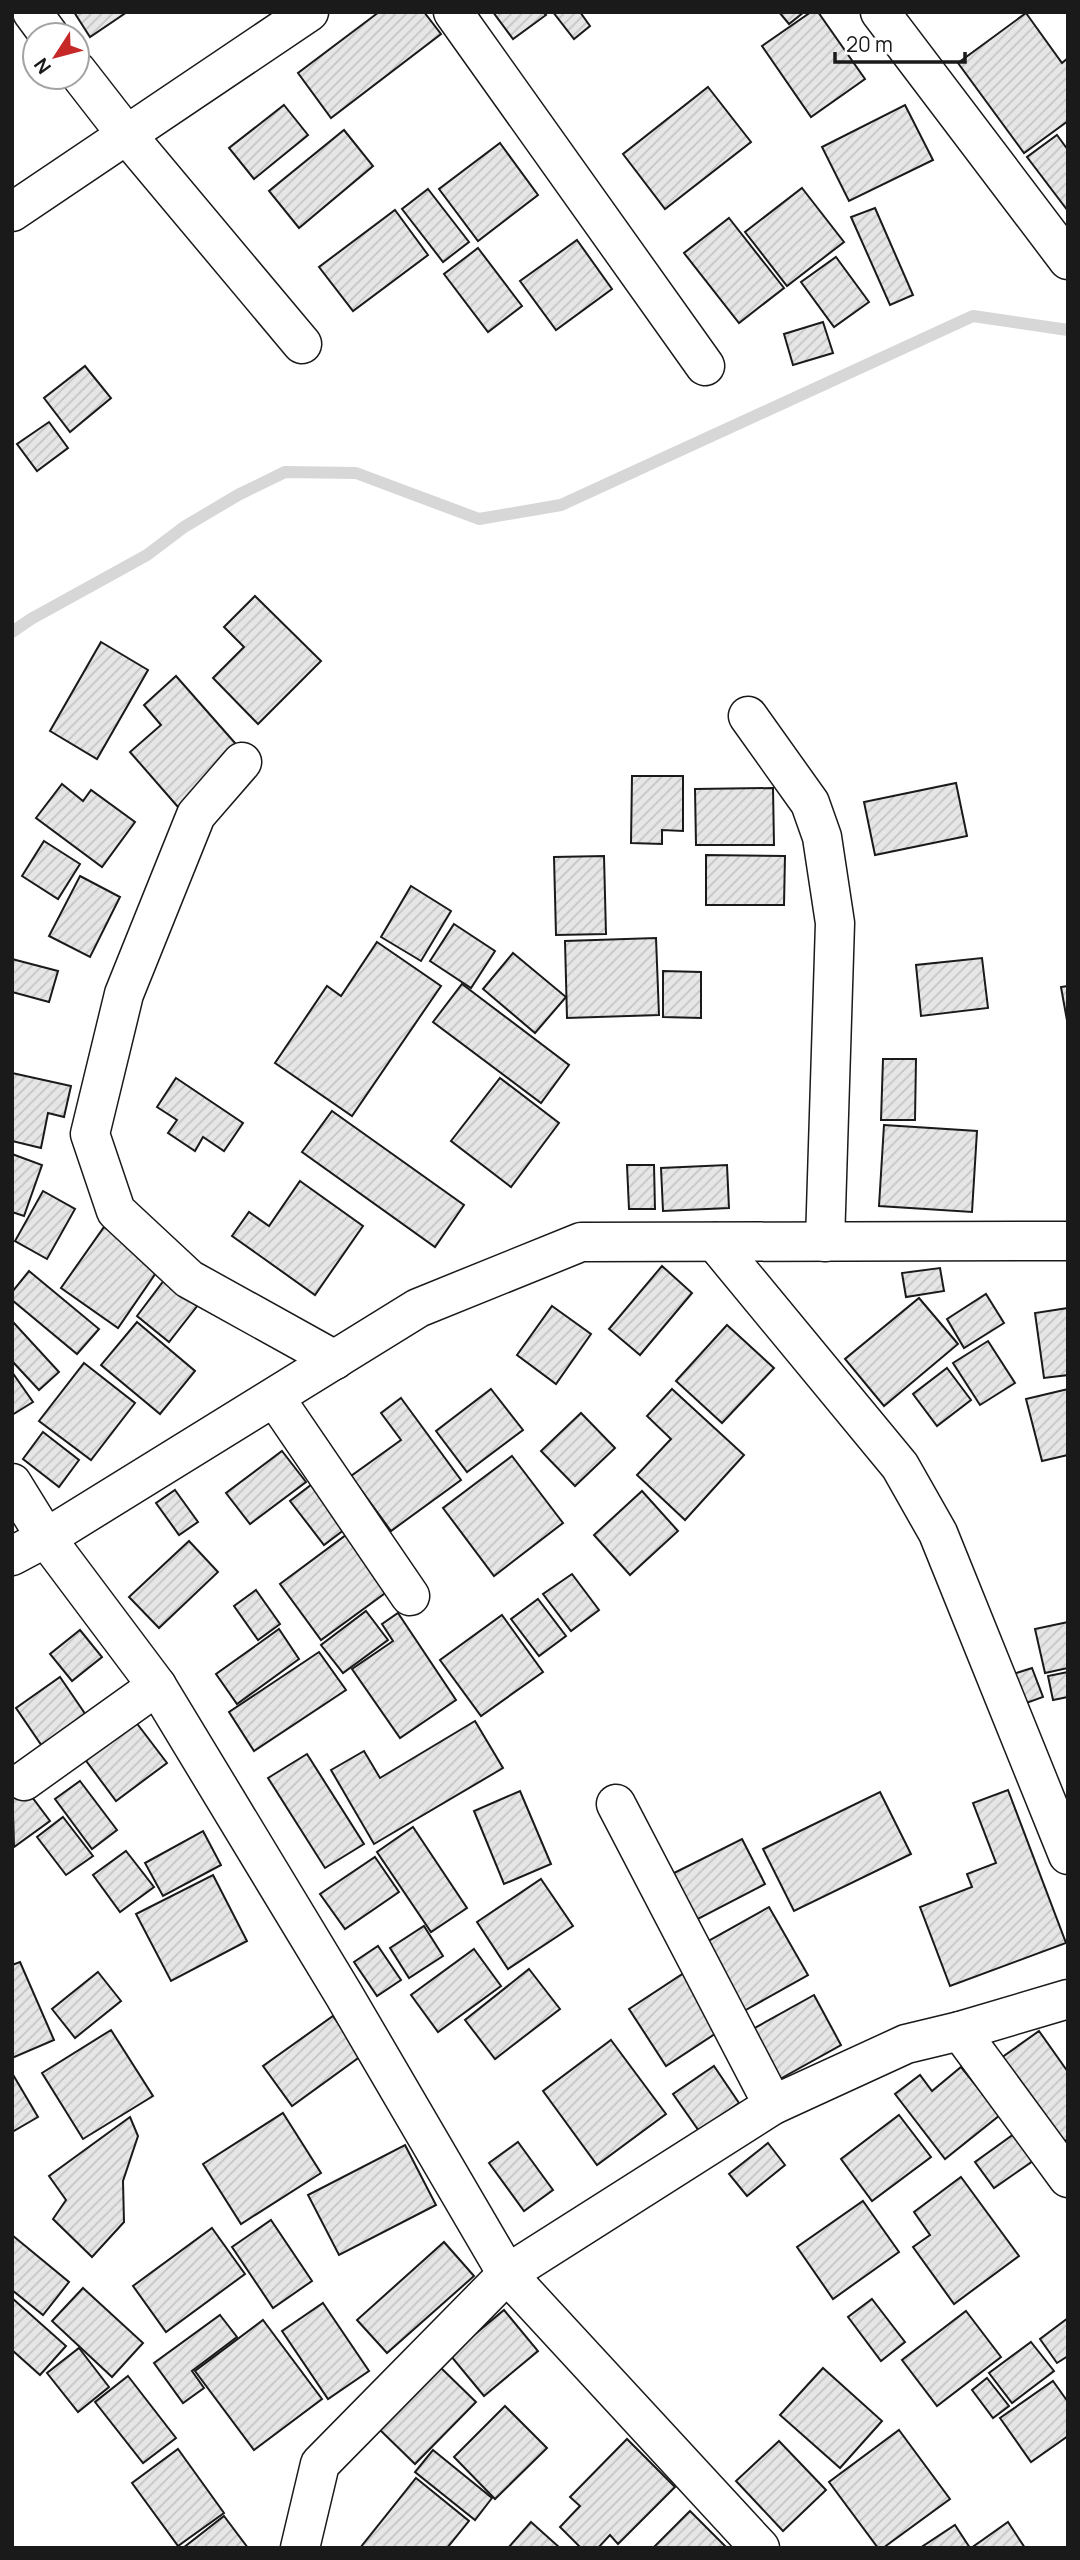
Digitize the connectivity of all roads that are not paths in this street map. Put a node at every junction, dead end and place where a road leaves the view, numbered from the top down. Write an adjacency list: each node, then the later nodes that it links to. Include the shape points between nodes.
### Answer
1 (309, 12): 5 (street)
2 (453, 12): 9 (street)
3 (880, 12): 7 (street)
4 (91, 89): 5 (street)
5 (125, 134): 6 (street); 8 (street)
6 (12, 212)
7 (1068, 260)
8 (302, 344)
9 (705, 366)
10 (748, 716): 14 (street, via 810,803 822,837 835,923)
11 (242, 762): 15 (street, via 196,815 124,994 90,1134 116,1211 189,1279)
12 (1068, 1241): 14 (street)
13 (715, 1242): 14 (street); 15 (street, via 581,1242 418,1308); 24 (street, via 900,1466 938,1533)
14 (825, 1242)
15 (335, 1360): 16 (street)
16 (275, 1398): 18 (street); 20 (street)
17 (12, 1483): 18 (street)
18 (46, 1538): 19 (street); 21 (street)
19 (12, 1556)
20 (410, 1596)
21 (157, 1686): 22 (street); 29 (street)
22 (24, 1781)
23 (616, 1804): 27 (street)
24 (1068, 1855)
25 (1068, 1999): 26 (street)
26 (960, 2031): 27 (street, via 906,2044); 28 (street)
27 (773, 2105): 29 (street)
28 (1068, 2178)
29 (508, 2274): 30 (street, via 320,2465); 31 (street)
30 (298, 2546)
31 (760, 2548)

